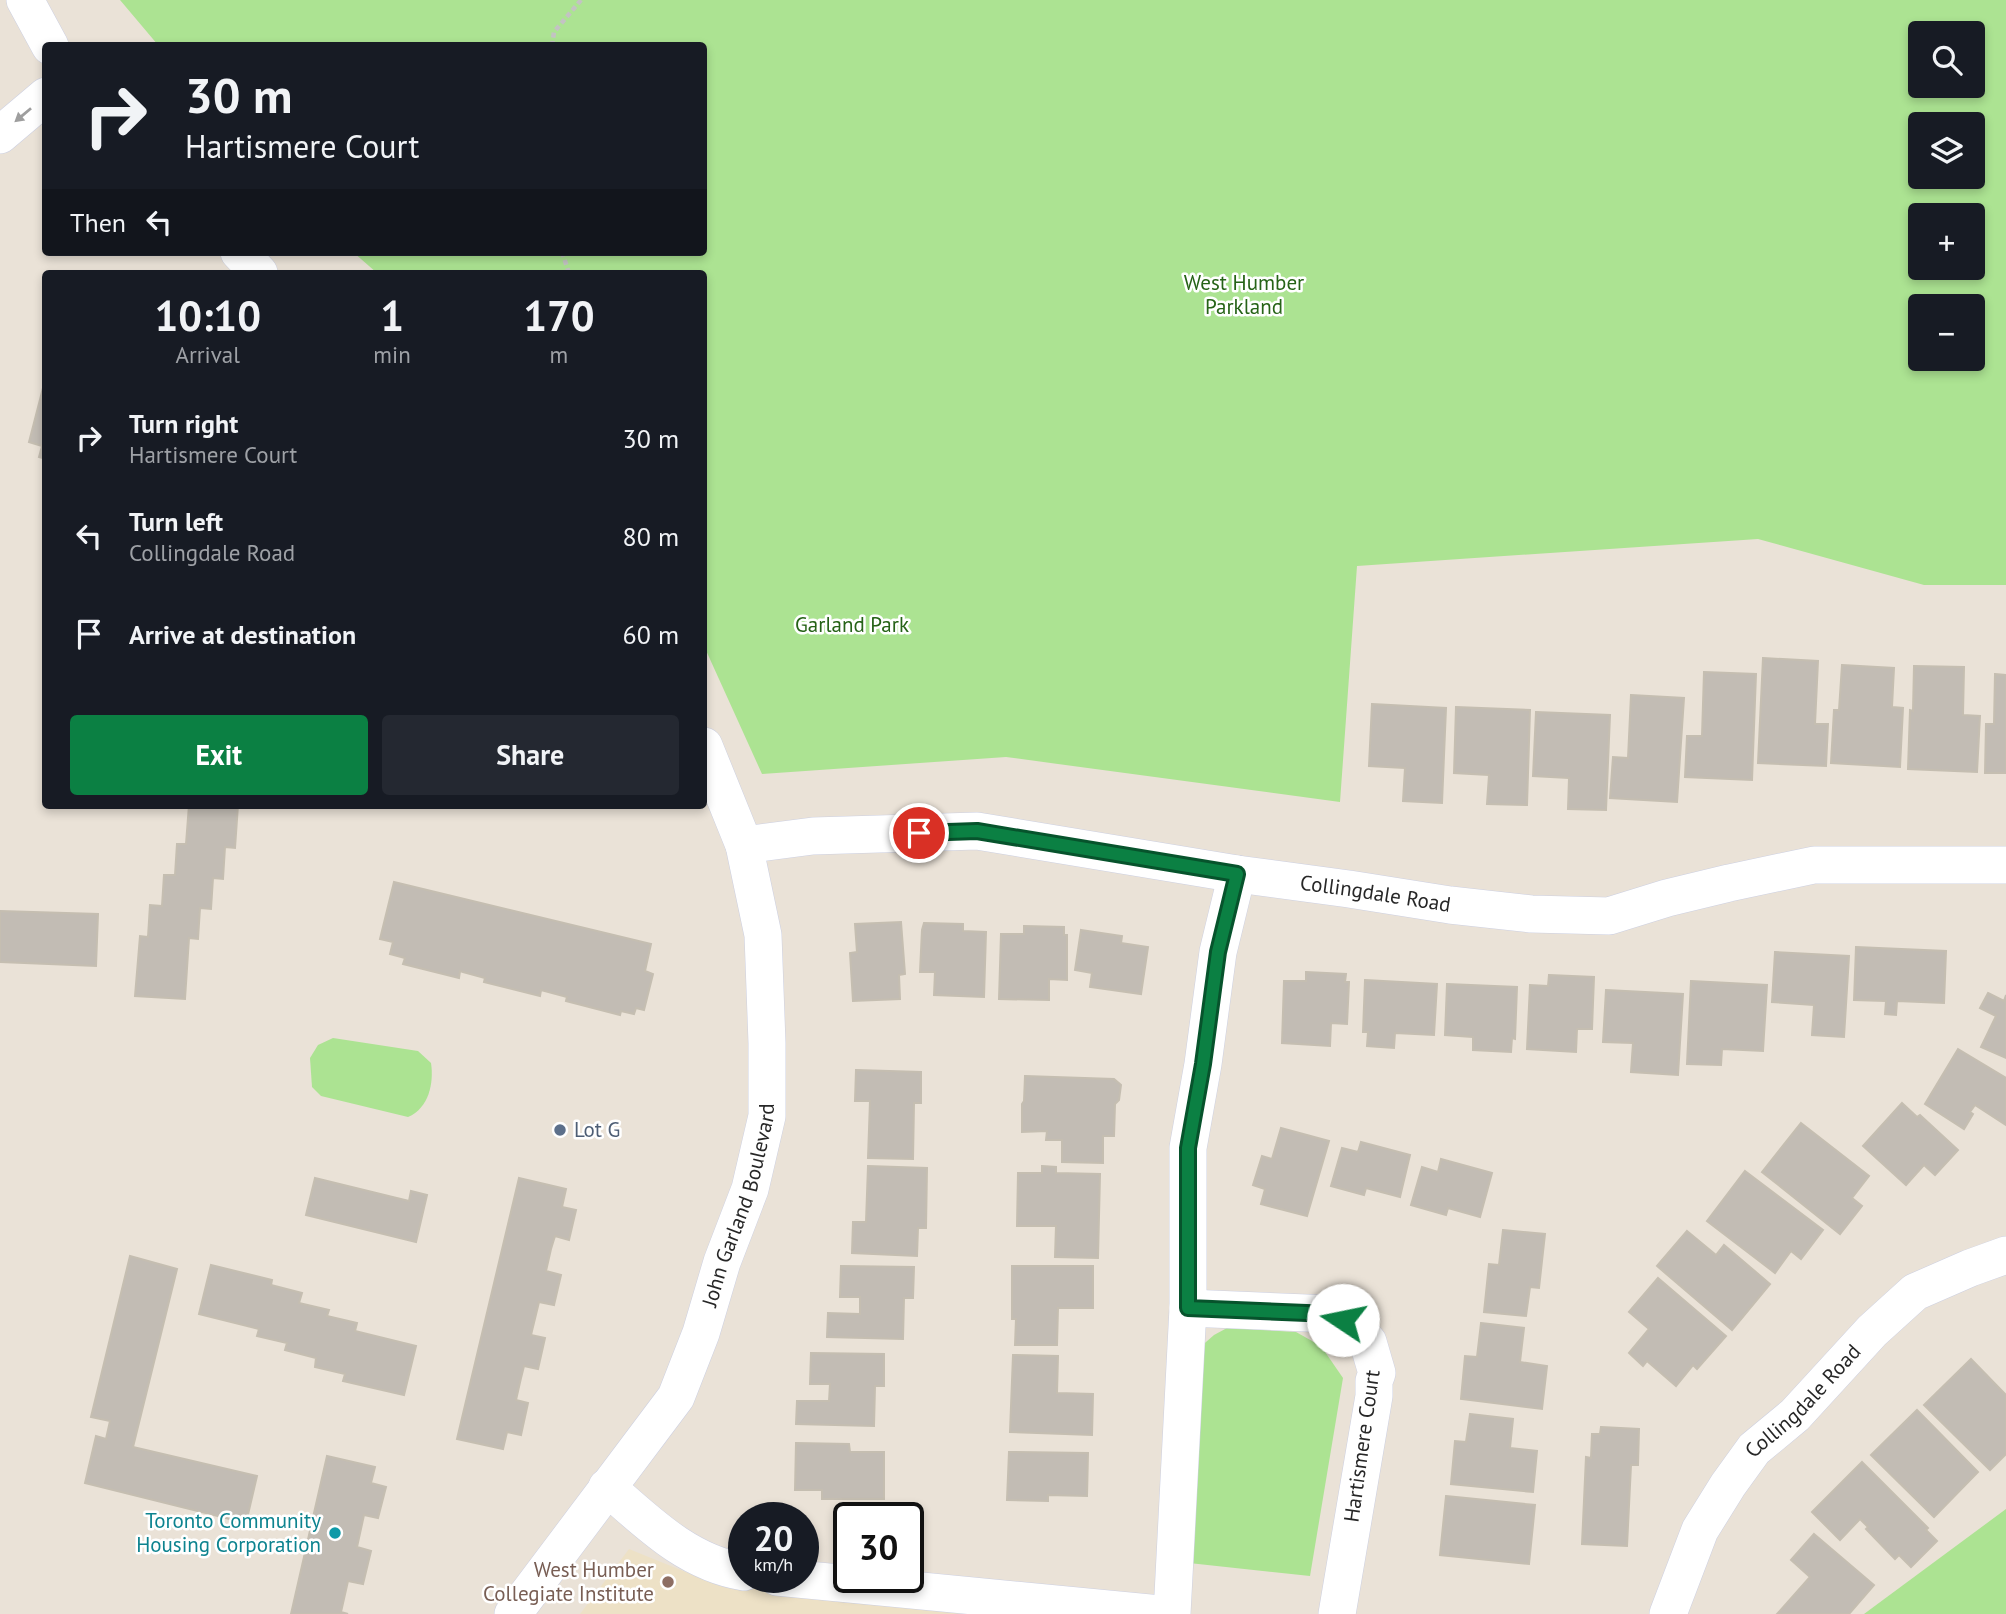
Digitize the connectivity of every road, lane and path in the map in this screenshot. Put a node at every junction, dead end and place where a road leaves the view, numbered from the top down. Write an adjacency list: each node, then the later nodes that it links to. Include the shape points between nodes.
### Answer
1 (25, 0): 3 (street)
2 (581, 0): 4 (path, via 554,32)
3 (48, 42)
4 (553, 42)
5 (42, 99): 6 (street, one-way to 6)
6 (0, 135)
7 (243, 256): 8 (street)
8 (256, 270)
9 (707, 753): 10 (street, John Garland Boulevard)
10 (744, 845): 12 (street, Collingdale Road, via 813,836 977,831); 15 (street, John Garland Boulevard, via 763,935 767,1116 750,1189 676,1397)
11 (2006, 865): 12 (street, Collingdale Road, via 1814,865 1609,916 1450,905)
12 (1237, 874): 14 (street, via 1218,952 1188,1148)
13 (2006, 1255): 22 (street, Collingdale Road, via 1915,1292 1795,1415 1754,1449 1700,1530)
14 (1188, 1308): 20 (street); 21 (street, Hartismere Court, via 1331,1314 1352,1325 1368,1342 1377,1373)
15 (607, 1487): 16 (street, via 667,1539); 18 (street, John Garland Boulevard)
16 (728, 1568)
17 (819, 1581): 19 (street)
18 (513, 1614)
19 (1160, 1614)
20 (1172, 1614)
21 (1337, 1614)
22 (1668, 1614)

